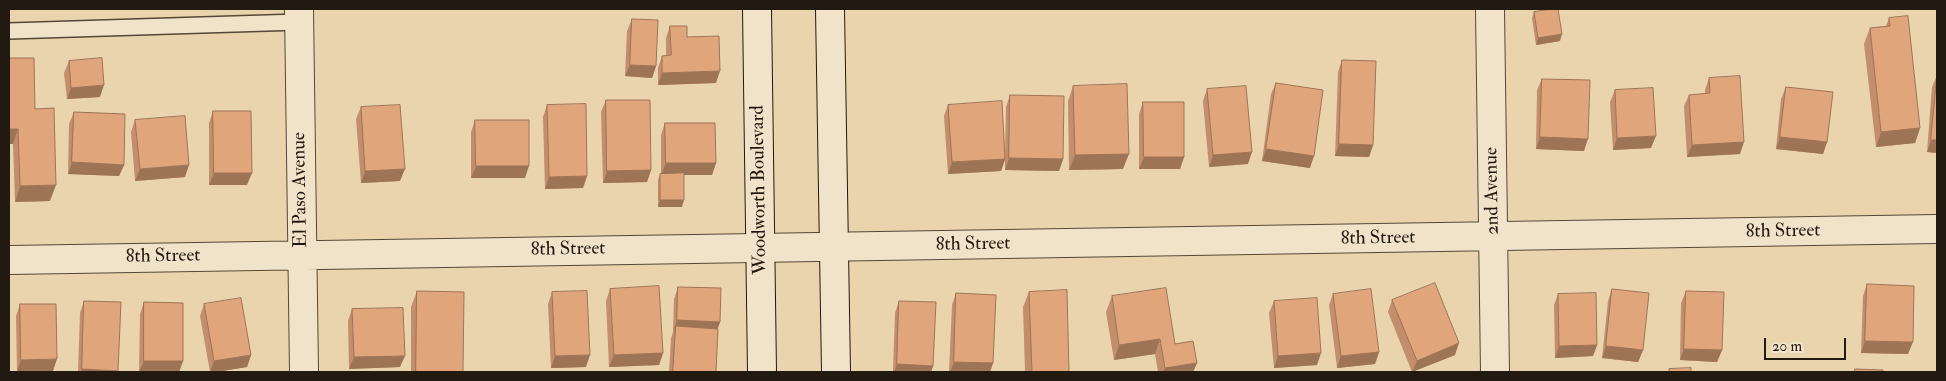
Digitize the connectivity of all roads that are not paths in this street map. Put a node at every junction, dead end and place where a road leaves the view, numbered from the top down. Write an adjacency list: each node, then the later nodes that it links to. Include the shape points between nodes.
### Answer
1 (757, 9): 8 (street, Woodworth Boulevard)
2 (830, 9): 9 (street)
3 (1490, 9): 7 (street, 2nd Avenue)
4 (299, 15): 5 (lane); 10 (street, El Paso Avenue)
5 (9, 31)
6 (1937, 229): 7 (street, 8th Street)
7 (1493, 237): 9 (street, 8th Street); 15 (street, 2nd Avenue)
8 (761, 247): 9 (street, 8th Street); 10 (street, 8th Street); 13 (street, Woodworth Boulevard)
9 (834, 247): 14 (street)
10 (302, 255): 11 (street, 8th Street); 12 (street, El Paso Avenue)
11 (9, 260)
12 (304, 372)
13 (762, 372)
14 (836, 372)
15 (1495, 372)

